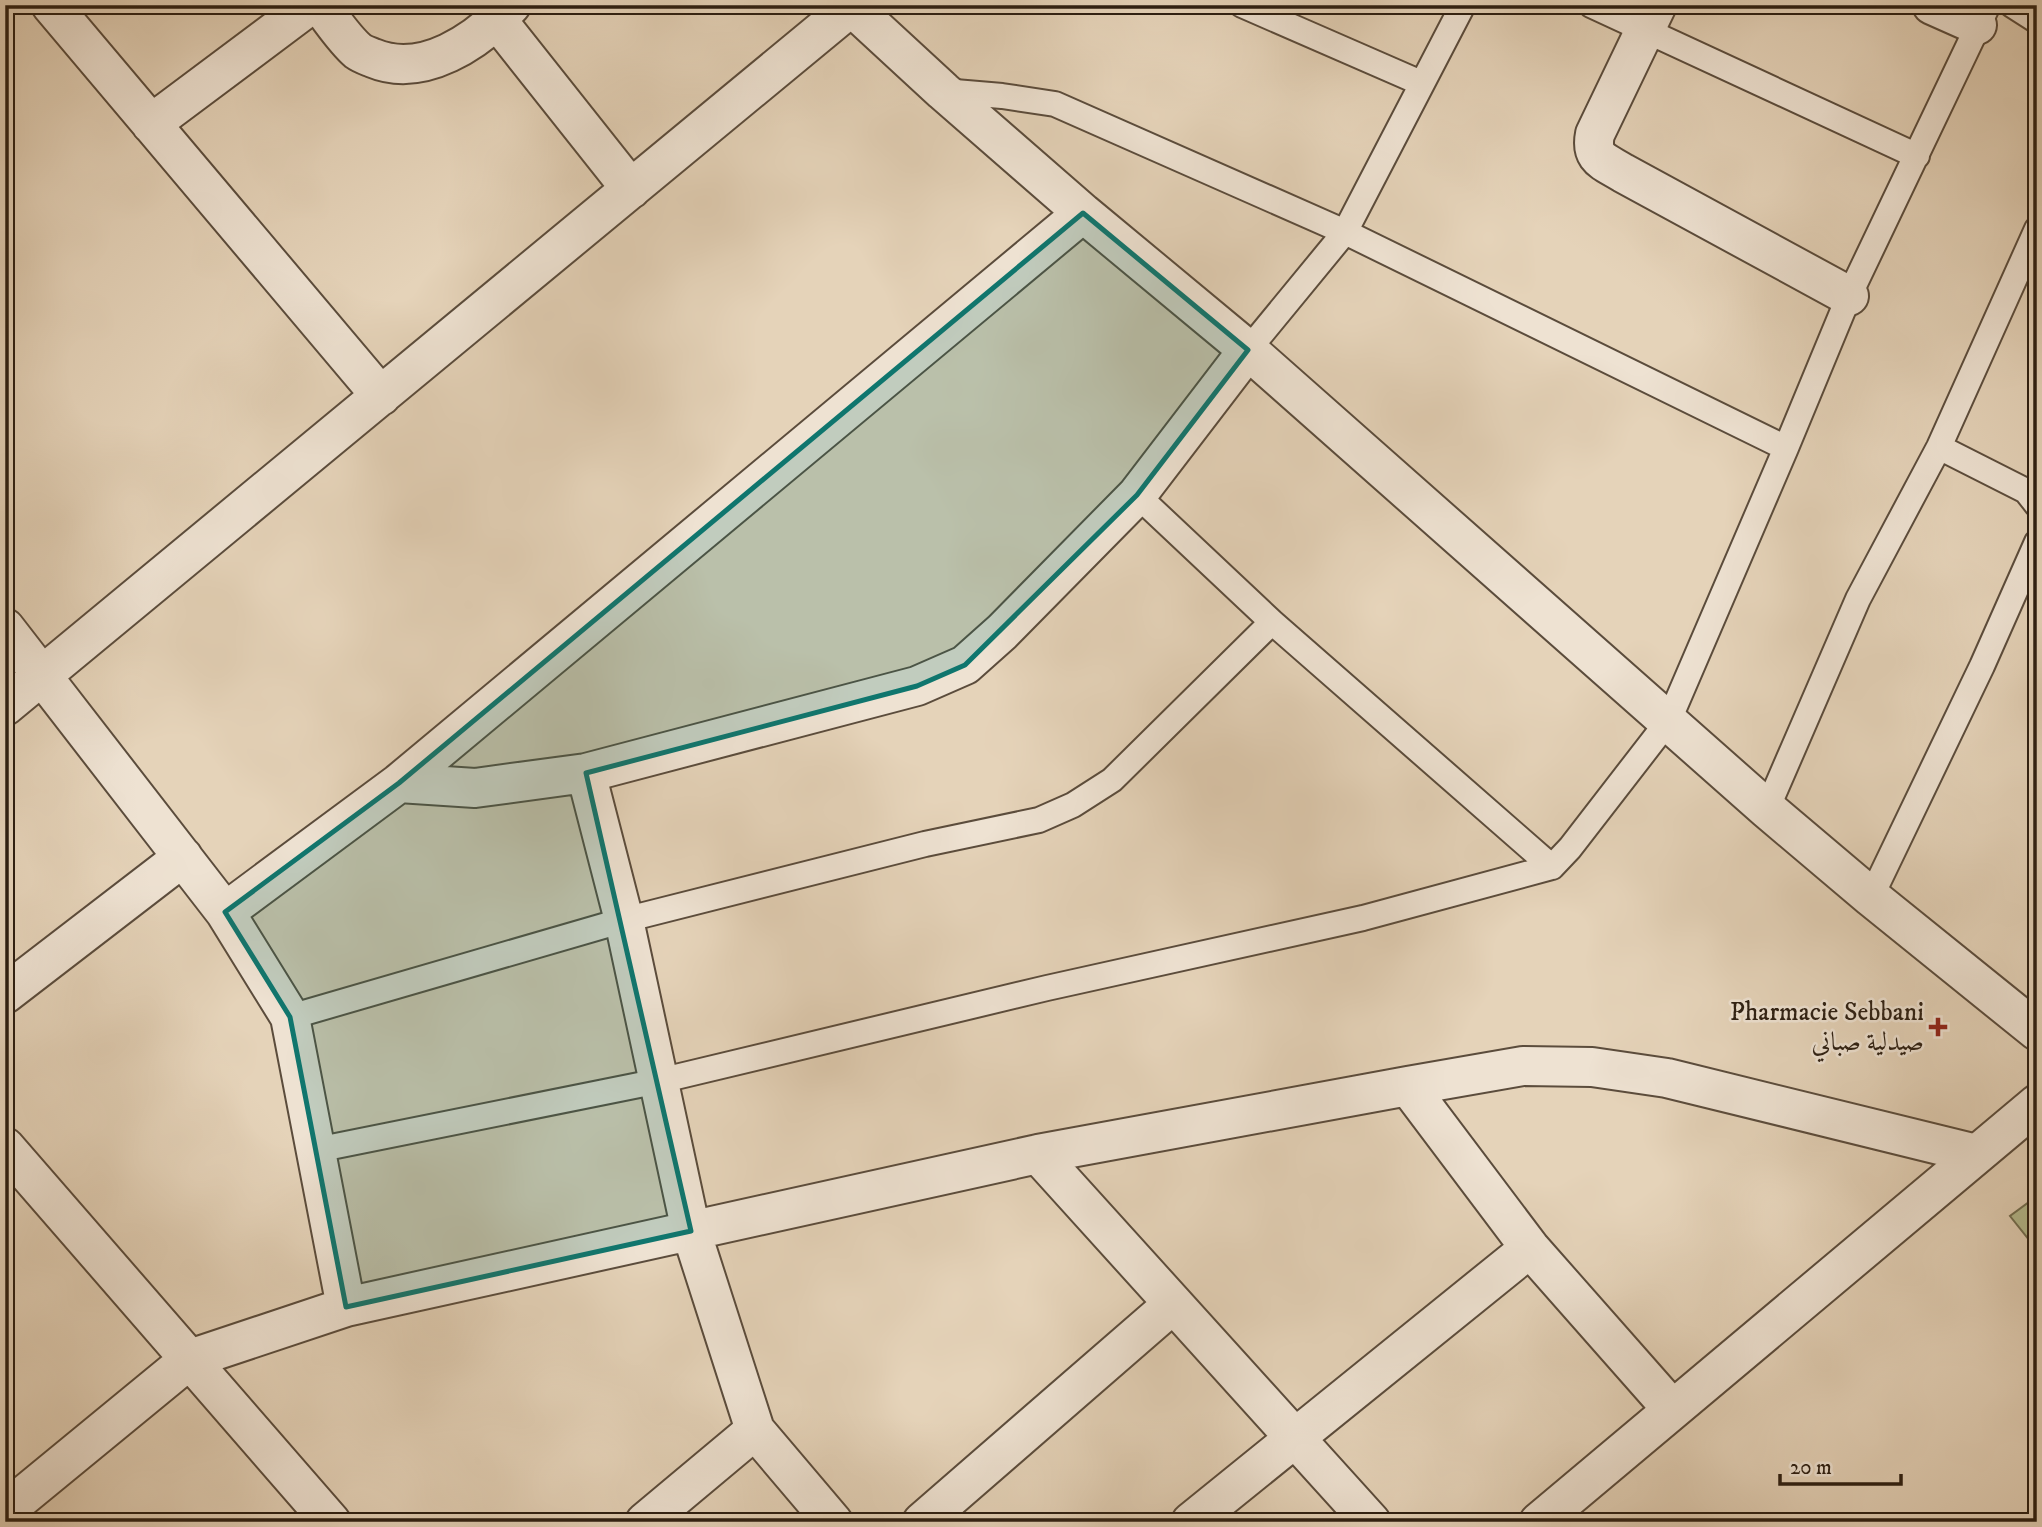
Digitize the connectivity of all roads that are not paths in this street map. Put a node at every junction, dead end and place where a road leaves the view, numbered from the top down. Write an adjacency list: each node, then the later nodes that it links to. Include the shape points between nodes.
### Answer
1 (51, 5): 16 (street)
2 (310, 5): 16 (street)
3 (320, 5): 10 (street, via 359,52 383,62 409,64 430,61 460,46)
4 (1463, 5): 14 (lane)
5 (1591, 5): 12 (lane)
6 (1932, 5): 11 (street)
7 (2012, 5): 13 (lane)
8 (853, 6): 15 (street); 18 (street)
9 (1250, 7): 14 (lane)
10 (504, 13): 18 (street)
11 (1982, 15): 17 (lane)
12 (1651, 18): 17 (lane); 22 (street, via 1595,134 1597,157)
13 (2037, 21)
14 (1422, 83): 21 (lane)
15 (943, 91): 19 (street); 21 (lane, via 1055,104)
16 (151, 124): 24 (street)
17 (1917, 156): 22 (lane)
18 (631, 190): 24 (street)
19 (1083, 213): 23 (street); 36 (street)
20 (2037, 229): 25 (lane)
21 (1345, 232): 23 (lane); 26 (lane)
22 (1849, 296): 26 (lane)
23 (1248, 350): 27 (street); 34 (street)
24 (381, 396): 32 (street)
25 (1939, 447): 28 (lane, via 2026,491); 37 (lane, via 1858,600)
26 (1786, 448): 34 (lane)
27 (1137, 495): 30 (lane); 35 (street, via 965,665 917,686)
28 (2037, 505)
29 (2037, 542): 40 (lane)
30 (1272, 622): 39 (lane); 42 (lane, via 1112,780 1073,805 1039,820)
31 (5, 628): 32 (street)
32 (42, 676): 33 (street); 38 (street)
33 (5, 706)
34 (1669, 720): 37 (street); 39 (lane)
35 (586, 773): 36 (street, via 475,788); 42 (street)
36 (399, 783): 41 (street)
37 (1767, 809): 40 (street)
38 (183, 857): 41 (street); 43 (street)
39 (1552, 867): 46 (lane, via 1363,918)
40 (1871, 897): 45 (street)
41 (225, 912): 44 (street)
42 (624, 920): 44 (lane); 46 (street)
43 (5, 994)
44 (290, 1017): 50 (street)
45 (2037, 1031)
46 (659, 1081): 50 (lane); 53 (street)
47 (1408, 1086): 51 (street); 52 (street, via 1523,1066 1592,1066 1667,1078); 54 (street)
48 (2037, 1104): 52 (street)
49 (5, 1147): 57 (street)
50 (316, 1150): 56 (street)
51 (1038, 1154): 53 (street); 55 (street)
52 (1976, 1154): 58 (street)
53 (691, 1231): 56 (street); 59 (street)
54 (1530, 1248): 58 (street); 60 (street)
55 (1173, 1304): 60 (street); 65 (street)
56 (346, 1307): 57 (street)
57 (190, 1359): 61 (street); 62 (street)
58 (1672, 1409): 68 (street)
59 (755, 1430): 63 (street); 64 (street)
60 (1296, 1437): 66 (street); 67 (street)
61 (12, 1491)
62 (321, 1519)
63 (645, 1522)
64 (833, 1522)
65 (922, 1522)
66 (1191, 1522)
67 (1371, 1522)
68 (1539, 1522)

